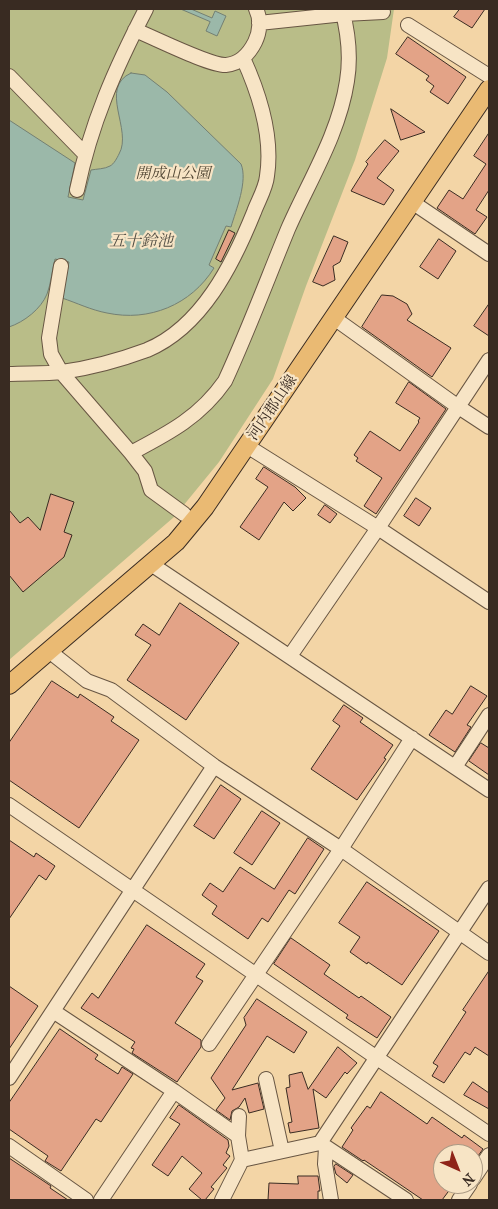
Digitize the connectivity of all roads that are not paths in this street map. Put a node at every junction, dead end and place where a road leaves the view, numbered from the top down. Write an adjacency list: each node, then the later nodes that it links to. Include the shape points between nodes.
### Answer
1 (146, 9): 7 (street)
2 (256, 9): 5 (street)
3 (343, 11): 4 (street); 5 (street); 24 (street, via 349,58 339,111 226,381 190,419)
4 (383, 12)
5 (259, 23): 8 (street, via 254,45)
6 (408, 25): 10 (street)
7 (135, 30): 8 (street, via 221,64); 12 (street, via 107,89)
8 (243, 58): 19 (street, via 256,90 267,135 267,177 224,276 183,326 148,349)
9 (9, 76): 12 (street)
10 (489, 76)
11 (489, 89): 14 (main road, 河内郡山線)
12 (85, 154): 13 (street)
13 (78, 190)
14 (412, 202): 15 (street); 17 (main road, 河内郡山線)
15 (489, 254)
16 (61, 266): 19 (street, via 49,338 51,354)
17 (334, 318): 21 (street); 23 (main road, 河内郡山線)
18 (489, 360): 21 (street)
19 (61, 372): 20 (street); 24 (street)
20 (9, 374)
21 (458, 406): 22 (street); 26 (street)
22 (489, 427)
23 (247, 446): 26 (street); 27 (main road, 河内郡山線, via 200,514)
24 (131, 453): 25 (street, via 144,471 151,490)
25 (184, 514)
26 (378, 528): 28 (street); 30 (street)
27 (151, 564): 29 (main road, 河内郡山線); 30 (street)
28 (489, 602)
29 (49, 651): 31 (main road, 河内郡山線); 34 (street, via 88,680 111,690)
30 (290, 656): 33 (street)
31 (9, 685)
32 (489, 715): 35 (street)
33 (412, 738): 35 (street); 38 (street)
34 (214, 766): 38 (street); 40 (street)
35 (455, 767): 36 (street)
36 (489, 790)
37 (9, 805): 40 (street)
38 (341, 849): 41 (street); 43 (street)
39 (489, 888): 41 (street)
40 (133, 891): 43 (street); 44 (street)
41 (459, 933): 42 (street); 46 (street)
42 (489, 953)
43 (256, 975): 45 (street); 46 (street)
44 (53, 1011): 47 (street); 49 (street)
45 (209, 1044)
46 (377, 1058): 51 (street); 53 (street)
47 (9, 1078)
48 (266, 1079): 55 (street)
49 (174, 1091): 52 (street); 58 (street)
50 (239, 1116): 52 (street)
51 (489, 1134)
52 (238, 1136): 56 (street)
53 (323, 1145): 55 (street); 60 (street); 61 (street)
54 (9, 1146): 57 (street)
55 (282, 1151): 56 (street)
56 (242, 1160): 59 (street)
57 (86, 1200)
58 (101, 1200)
59 (222, 1200)
60 (331, 1200)
61 (406, 1200)

